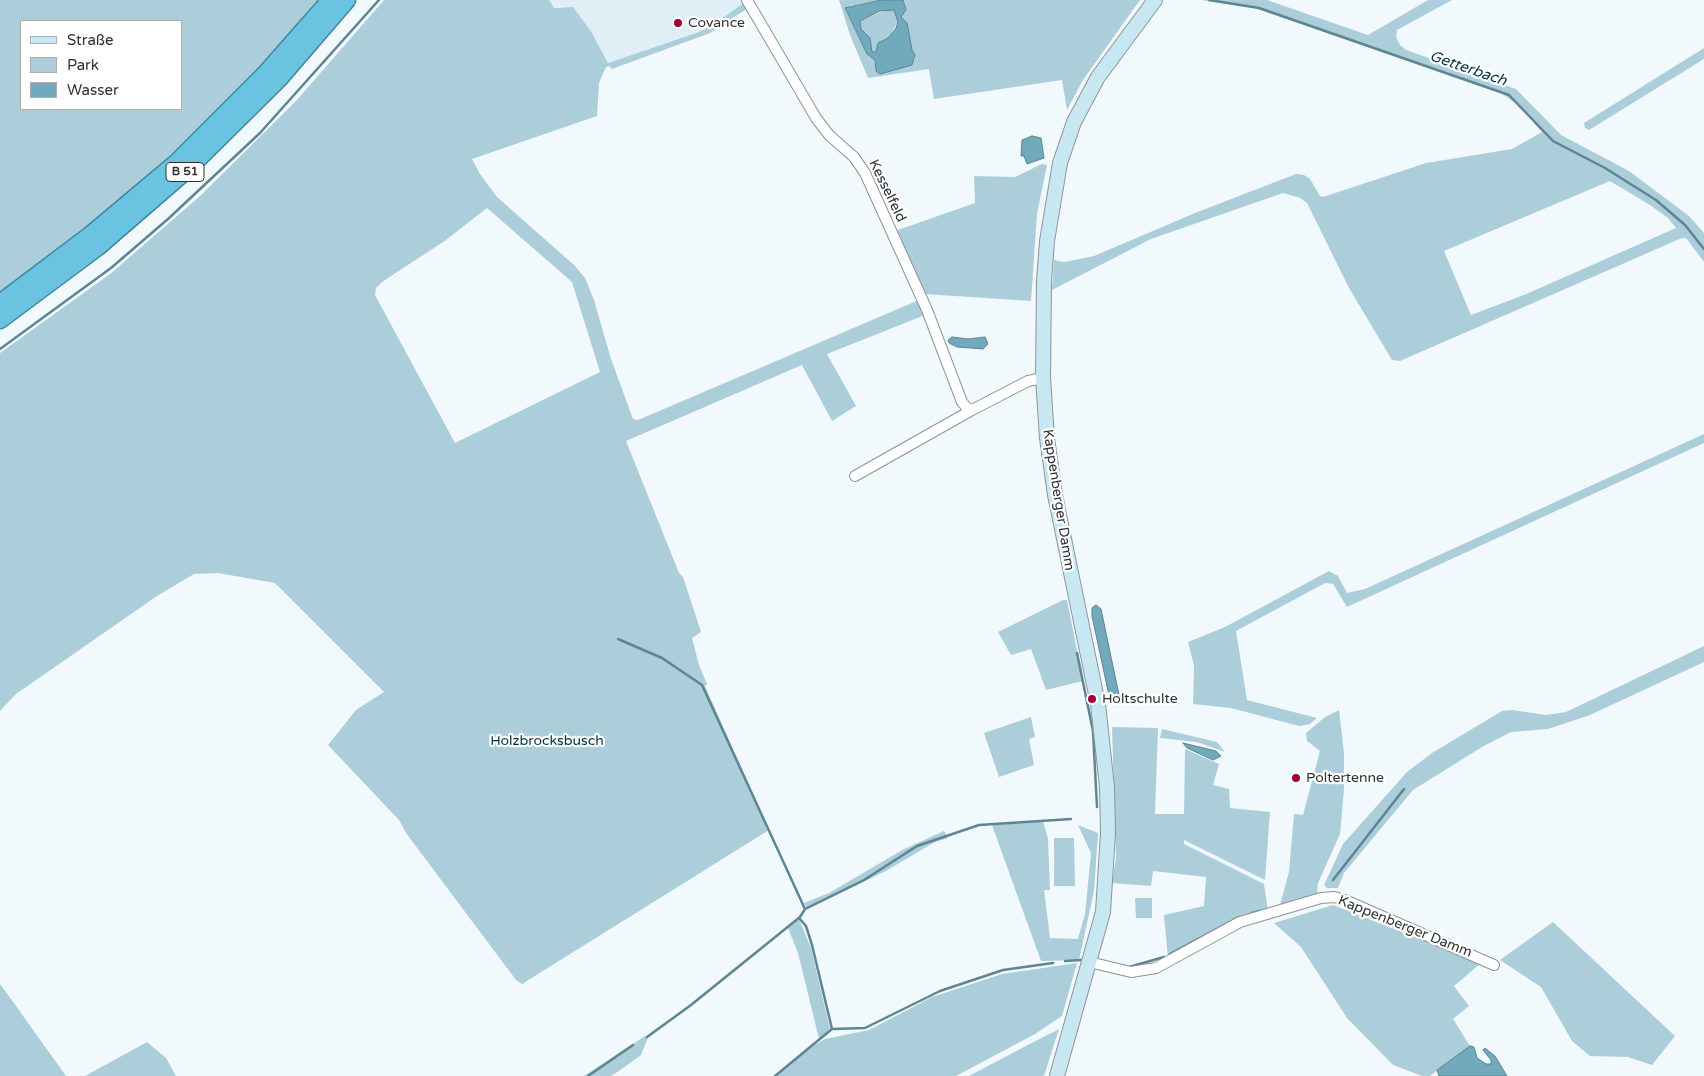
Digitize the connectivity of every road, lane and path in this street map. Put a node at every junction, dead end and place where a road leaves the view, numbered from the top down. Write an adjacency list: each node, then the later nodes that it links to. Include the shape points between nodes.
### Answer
1 (330, 0): 5 (highway, B 51, via 265,74 178,161 83,241)
2 (347, 0): 6 (highway, B 51, via 279,79 188,169 98,247)
3 (747, 0): 8 (street, Kesselfeld, via 816,118 865,173 927,310 959,395)
4 (1155, 0): 7 (main road, Kappenberger Damm, via 1086,98 1062,154 1047,241)
5 (0, 303)
6 (0, 320)
7 (1043, 378): 8 (street, via 1028,381); 10 (main road, Kappenberger Damm, via 1050,471 1095,690 1106,762 1106,886)
8 (972, 410): 9 (street)
9 (855, 476)
10 (1090, 962): 11 (street, Kappenberger Damm, via 1132,972 1156,968 1240,922 1334,897); 12 (main road, Kappenberger Damm)
11 (1494, 965)
12 (1057, 1076)

